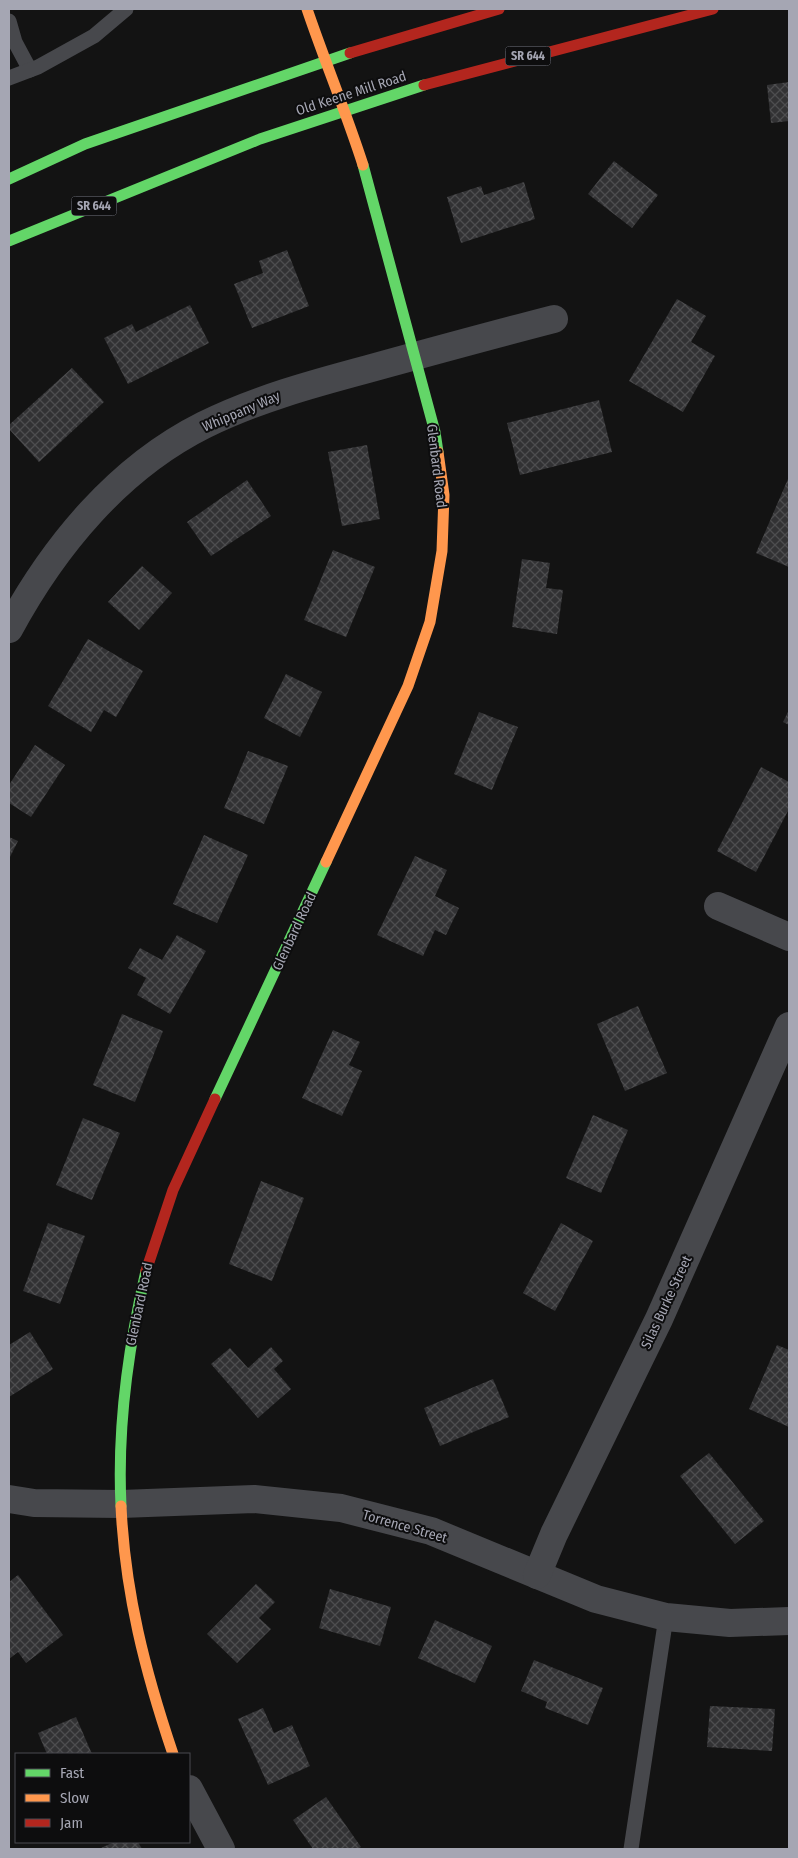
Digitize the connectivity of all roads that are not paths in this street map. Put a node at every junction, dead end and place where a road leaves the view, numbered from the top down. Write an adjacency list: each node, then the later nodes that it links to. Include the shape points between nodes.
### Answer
1 (126, 9): 7 (lane, via 94,36)
2 (307, 9): 6 (street, Glenbard Road)
3 (499, 9): 6 (street)
4 (713, 9): 9 (street, Old Keene Mill Road / SR 644, via 510,60)
5 (9, 20): 7 (lane, via 15,42)
6 (324, 60): 9 (street, Glenbard Road); 10 (street, via 86,144)
7 (30, 70): 8 (lane)
8 (9, 78)
9 (345, 109): 13 (street, Old Keene Mill Road / SR 644, via 222,154); 15 (street, Glenbard Road)
10 (36, 166): 11 (street); 12 (street)
11 (9, 173)
12 (9, 178)
13 (9, 241)
14 (554, 319): 15 (street, Whippany Way)
15 (414, 356): 16 (street, Whippany Way, via 274,395 204,425 166,448 101,501 68,537); 21 (street, Glenbard Road, via 435,432 444,495 442,551 430,622 408,686 156,1234 137,1301 124,1376 118,1434)
16 (9, 629)
17 (718, 906): 18 (street)
18 (789, 937)
19 (789, 1026): 22 (street, Silas Burke Street, via 658,1319)
20 (9, 1499): 21 (street, Torrence Street, via 34,1503)
21 (121, 1504): 22 (street, Torrence Street, via 254,1499 342,1508 431,1531); 25 (street, Glenbard Road, via 129,1603 156,1709)
22 (537, 1575): 23 (street, Torrence Street, via 596,1598)
23 (666, 1617): 24 (street, Torrence Street, via 730,1623); 28 (lane)
24 (789, 1621)
25 (173, 1753)
26 (190, 1791): 27 (street)
27 (221, 1849)
28 (631, 1849)

